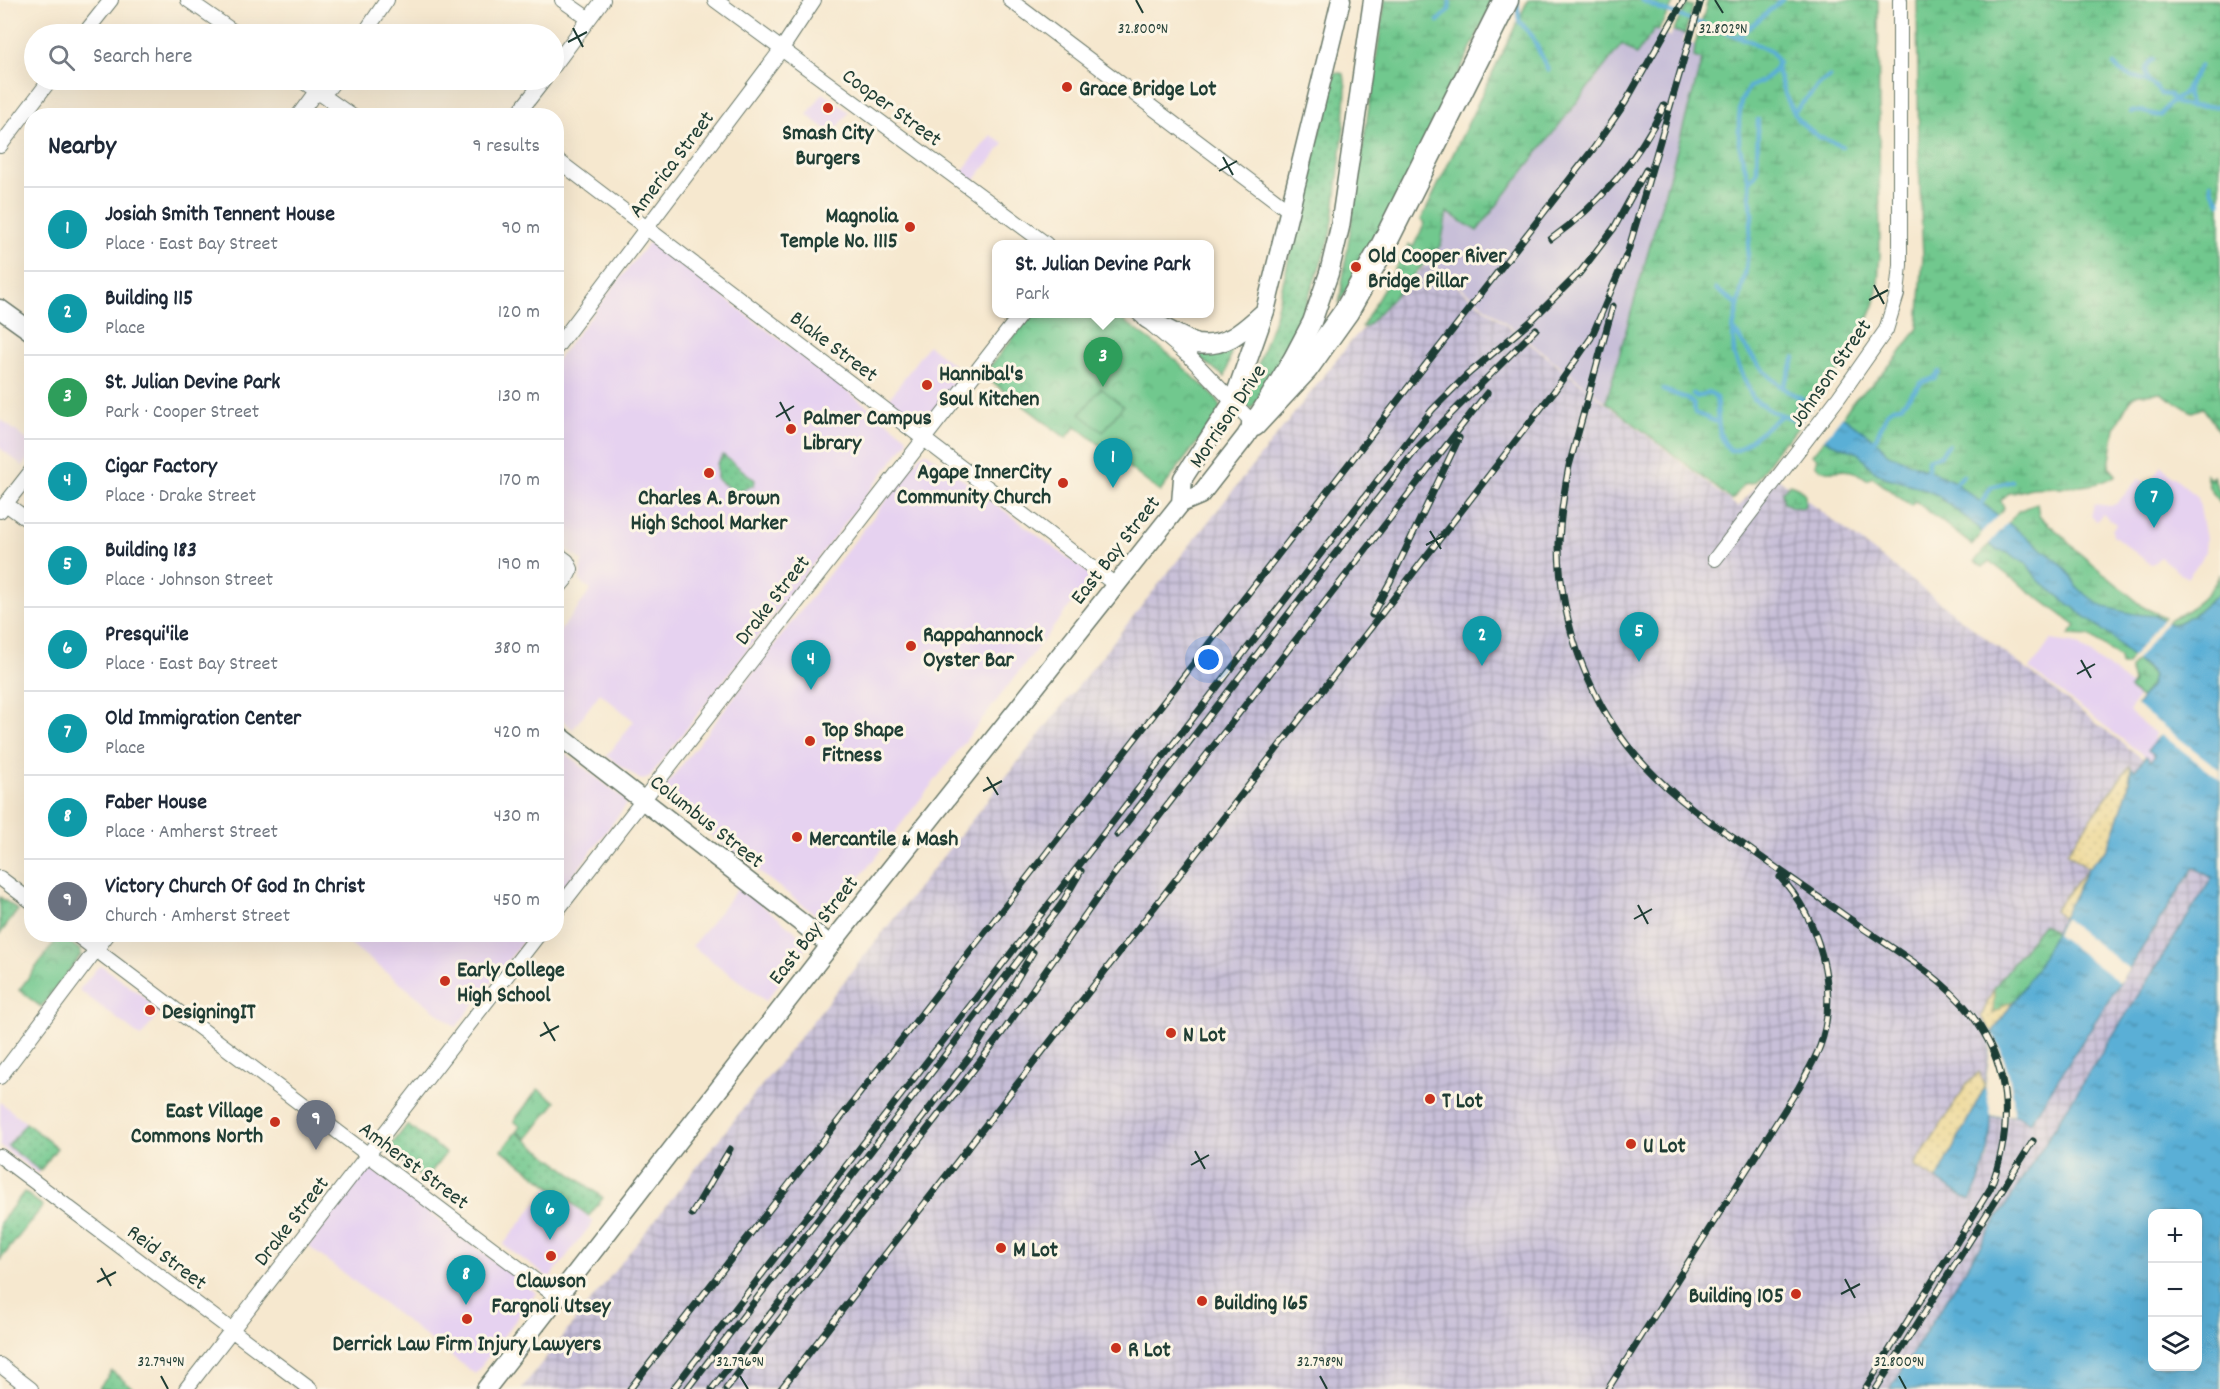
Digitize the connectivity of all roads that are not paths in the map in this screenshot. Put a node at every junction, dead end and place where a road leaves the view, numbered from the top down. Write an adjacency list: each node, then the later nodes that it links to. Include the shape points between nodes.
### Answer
1 (111, 0): 14 (street)
2 (188, 0): 15 (street)
3 (387, 0): 16 (street)
4 (562, 0): 13 (street)
5 (603, 0): 13 (street)
6 (715, 0): 17 (street, Cooper Street)
7 (814, 0): 17 (street, America Street)
8 (1010, 0): 31 (street)
9 (1341, 0): 31 (main road, Morrison Drive)
10 (1373, 0): 42 (main road, Morrison Drive, via 1349,177 1329,273 1312,322)
11 (1506, 0): 42 (highway, via 1346,312 1306,368)
12 (1900, 0): 49 (street, Johnson Street, via 1900,254 1896,294 1886,330)
13 (589, 19): 18 (street)
14 (92, 24)
15 (223, 24)
16 (371, 24)
17 (781, 50): 32 (street, America Street); 33 (street, Cooper Street)
18 (564, 53)
19 (42, 90): 24 (street)
20 (316, 90): 23 (street)
21 (325, 90): 23 (street)
22 (536, 90): 27 (street)
23 (320, 93): 25 (street); 26 (street)
24 (29, 108)
25 (304, 108)
26 (341, 108)
27 (522, 108)
28 (24, 114): 29 (street)
29 (0, 146)
30 (564, 165): 32 (street, Blake Street)
31 (1290, 212): 35 (main road, Morrison Drive)
32 (648, 229): 40 (street, America Street); 43 (street, Blake Street)
33 (1041, 240)
34 (0, 309): 39 (main road)
35 (1265, 311): 38 (main road, via 1229,340 1205,345); 41 (main road, Morrison Drive)
36 (1018, 318): 43 (street, Drake Street)
37 (1145, 318): 41 (street)
38 (1147, 318)
39 (24, 326)
40 (564, 338)
41 (1233, 402): 42 (street); 45 (main road, Morrison Drive, via 1183,478)
42 (1254, 424): 45 (main road, Morrison Drive, via 1200,495)
43 (923, 437): 51 (street, Blake Street); 53 (street, Drake Street)
44 (24, 480): 46 (street)
45 (1181, 503): 51 (main road, East Bay Street)
46 (3, 507): 47 (street)
47 (24, 519)
48 (564, 559): 50 (street, via 570,569)
49 (1715, 560)
50 (564, 581)
51 (1117, 586): 60 (main road, East Bay Street)
52 (564, 739): 53 (main road, Columbus Street)
53 (644, 799): 56 (street, Drake Street); 60 (main road, Columbus Street)
54 (0, 878): 55 (street)
55 (24, 896)
56 (564, 902)
57 (86, 942): 61 (street, Amherst Street)
58 (102, 942): 61 (street)
59 (532, 942): 63 (street, Drake Street)
60 (830, 945): 65 (main road, East Bay Street)
61 (96, 950): 62 (street); 63 (street, Amherst Street)
62 (0, 1077)
63 (368, 1154): 65 (street, Amherst Street); 66 (street, Drake Street)
64 (0, 1156): 66 (street, Reid Street)
65 (556, 1298): 71 (main road, East Bay Street)
66 (231, 1330): 69 (street, Drake Street); 70 (street, Reid Street)
67 (0, 1365): 68 (street)
68 (32, 1389)
69 (186, 1389)
70 (310, 1389)
71 (486, 1389)

